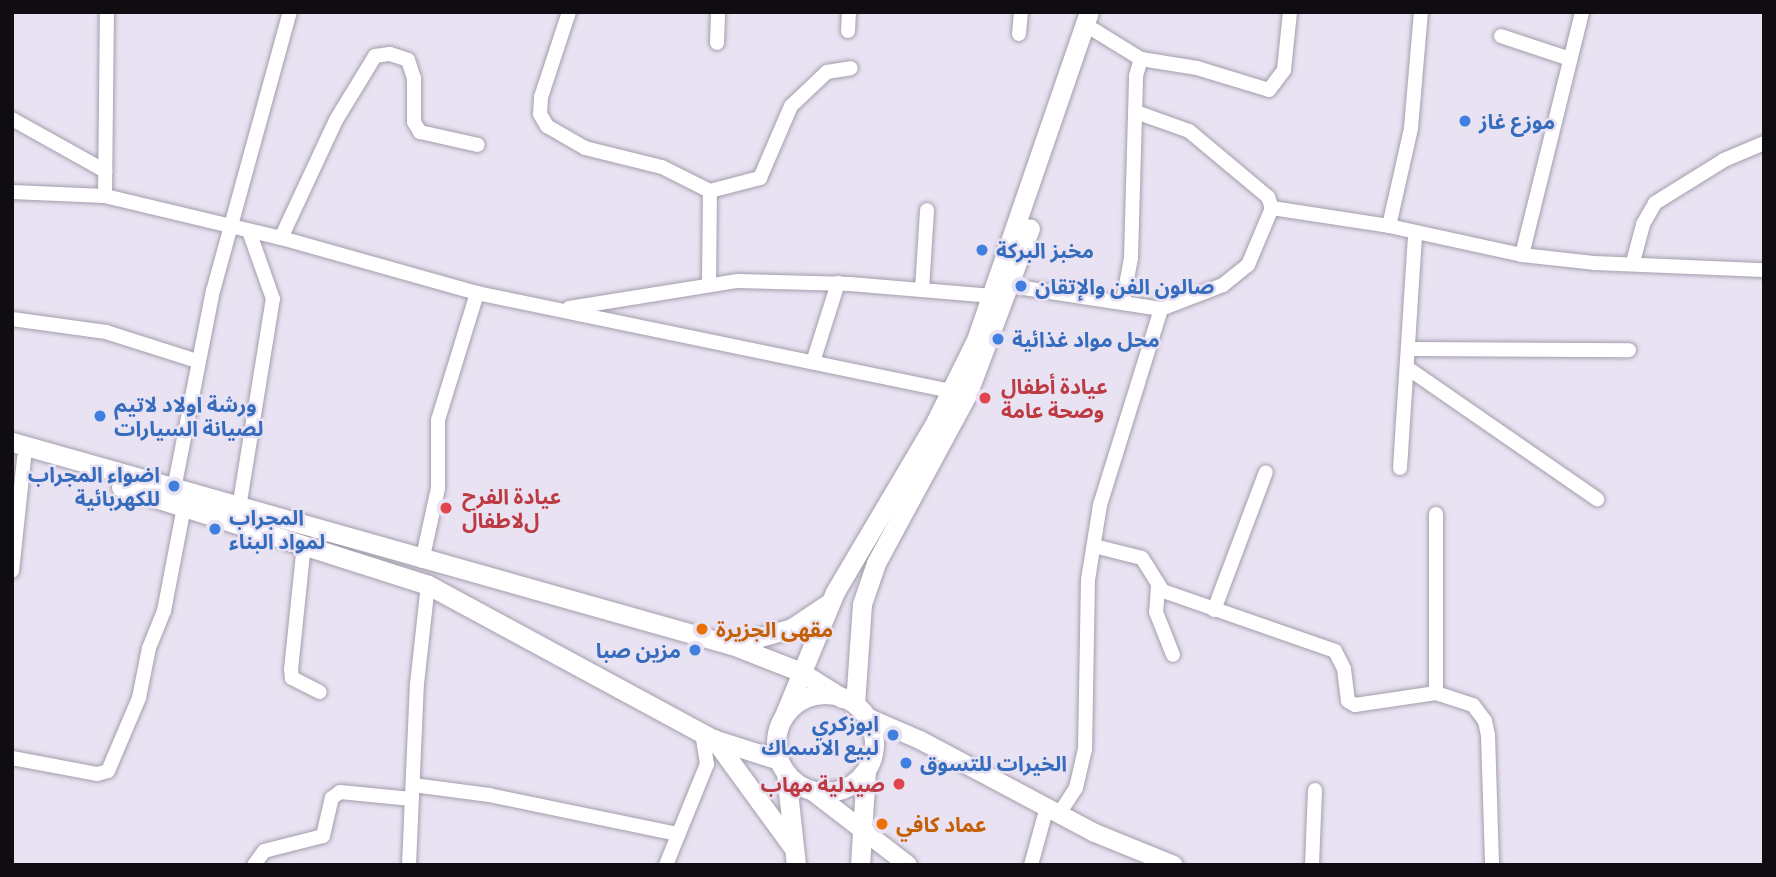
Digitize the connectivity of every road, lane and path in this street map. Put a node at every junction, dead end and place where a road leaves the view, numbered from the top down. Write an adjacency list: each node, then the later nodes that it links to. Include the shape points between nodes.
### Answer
1 (107, 12): 22 (street)
2 (289, 12): 29 (street)
3 (569, 12): 23 (street, via 541,97 540,114 547,126 586,148 662,167)
4 (718, 12): 14 (street)
5 (849, 12): 11 (street)
6 (1021, 12): 12 (street)
7 (1290, 12): 15 (street, via 1284,70 1269,90 1197,68)
8 (1420, 12): 28 (street, via 1411,128)
9 (1582, 12): 16 (street)
10 (1094, 18): 15 (street); 38 (main road); 41 (main road)
11 (848, 31)
12 (1019, 34)
13 (1501, 36): 16 (street)
14 (718, 43)
15 (1141, 59): 18 (street)
16 (1570, 59): 33 (street)
17 (851, 68): 23 (street, via 827,72 791,106 760,178)
18 (1136, 112): 26 (street, via 1189,131 1260,187); 42 (street, via 1131,258)
19 (12, 119): 22 (street)
20 (1764, 144): 34 (street, via 1724,160 1655,203 1643,224)
21 (478, 145): 32 (street, via 419,132 408,60 390,54 375,56 331,130)
22 (104, 171): 25 (street)
23 (710, 191): 36 (street)
24 (12, 192): 25 (street)
25 (105, 197): 29 (street)
26 (1272, 208): 28 (street); 43 (street, via 1258,246 1237,276 1202,296)
27 (927, 210): 39 (street)
28 (1389, 226): 31 (street)
29 (234, 228): 30 (street); 48 (street)
30 (250, 234): 32 (street); 59 (street, via 273,299)
31 (1415, 234): 33 (street); 46 (street)
32 (281, 238): 40 (street)
33 (1522, 254): 34 (street, via 1594,263)
34 (1633, 262): 35 (street)
35 (1764, 270)
36 (709, 283): 37 (street); 44 (street)
37 (838, 283): 39 (street); 49 (street)
38 (1011, 286): 42 (street); 74 (main road, via 956,418 876,563 862,604)
39 (922, 290): 41 (street)
40 (477, 293): 44 (street); 63 (street, via 438,420 438,488)
41 (992, 296): 51 (main road)
42 (1123, 301): 43 (street)
43 (1161, 309): 62 (street, via 1106,480)
44 (559, 310): 49 (street)
45 (12, 319): 48 (street, via 106,331)
46 (1411, 349): 47 (street); 50 (street)
47 (1629, 350)
48 (197, 360): 56 (street)
49 (813, 362): 51 (street)
50 (1409, 369): 54 (street); 57 (street)
51 (953, 392): 67 (main road)
52 (12, 442): 56 (main road)
53 (18, 457): 58 (main road); 64 (street)
54 (1399, 468)
55 (1266, 472): 68 (street)
56 (174, 488): 59 (main road)
57 (1597, 499)
58 (184, 507): 61 (main road); 78 (street, via 164,611 149,648 139,698 108,771 97,774)
59 (239, 508): 63 (main road)
60 (1436, 514): 73 (street)
61 (304, 544): 65 (main road); 72 (street, via 291,669 292,678)
62 (1094, 546): 66 (street, via 1142,558); 84 (street, via 1088,580 1085,750 1076,788)
63 (422, 561): 69 (main road)
64 (12, 570)
65 (428, 585): 77 (main road); 83 (street)
66 (1158, 586): 68 (street); 70 (street, via 1156,612)
67 (830, 602): 69 (main road, via 792,628); 71 (main road)
68 (1214, 610): 73 (street, via 1335,651 1344,669 1348,701 1355,705)
69 (732, 645): 71 (main road)
70 (1173, 655)
71 (799, 671): 74 (main road); 76 (main road)
72 (320, 692)
73 (1436, 692): 96 (street, via 1473,705 1485,721)
74 (849, 701): 75 (main road); 76 (main road, via 815,696 802,700)
75 (869, 718): 80 (main road, via 874,739); 84 (street)
76 (783, 719): 79 (main road, via 776,739)
77 (707, 735): 79 (main road); 85 (street, via 707,764); 87 (main road)
78 (12, 758)
79 (782, 766): 81 (main road); 87 (main road)
80 (866, 770): 81 (main road, via 842,789); 86 (main road)
81 (812, 790): 86 (street)
82 (1315, 790): 95 (street)
83 (412, 792): 85 (street, via 489,795); 88 (street, via 341,792 332,798 323,836 264,851); 89 (street)
84 (1053, 810): 93 (street); 94 (street)
85 (678, 834): 90 (street)
86 (863, 834): 91 (main road); 92 (street)
87 (794, 855)
88 (254, 865)
89 (409, 865)
90 (666, 865)
91 (860, 865)
92 (908, 865)
93 (1031, 865)
94 (1174, 865)
95 (1312, 865)
96 (1492, 865)

